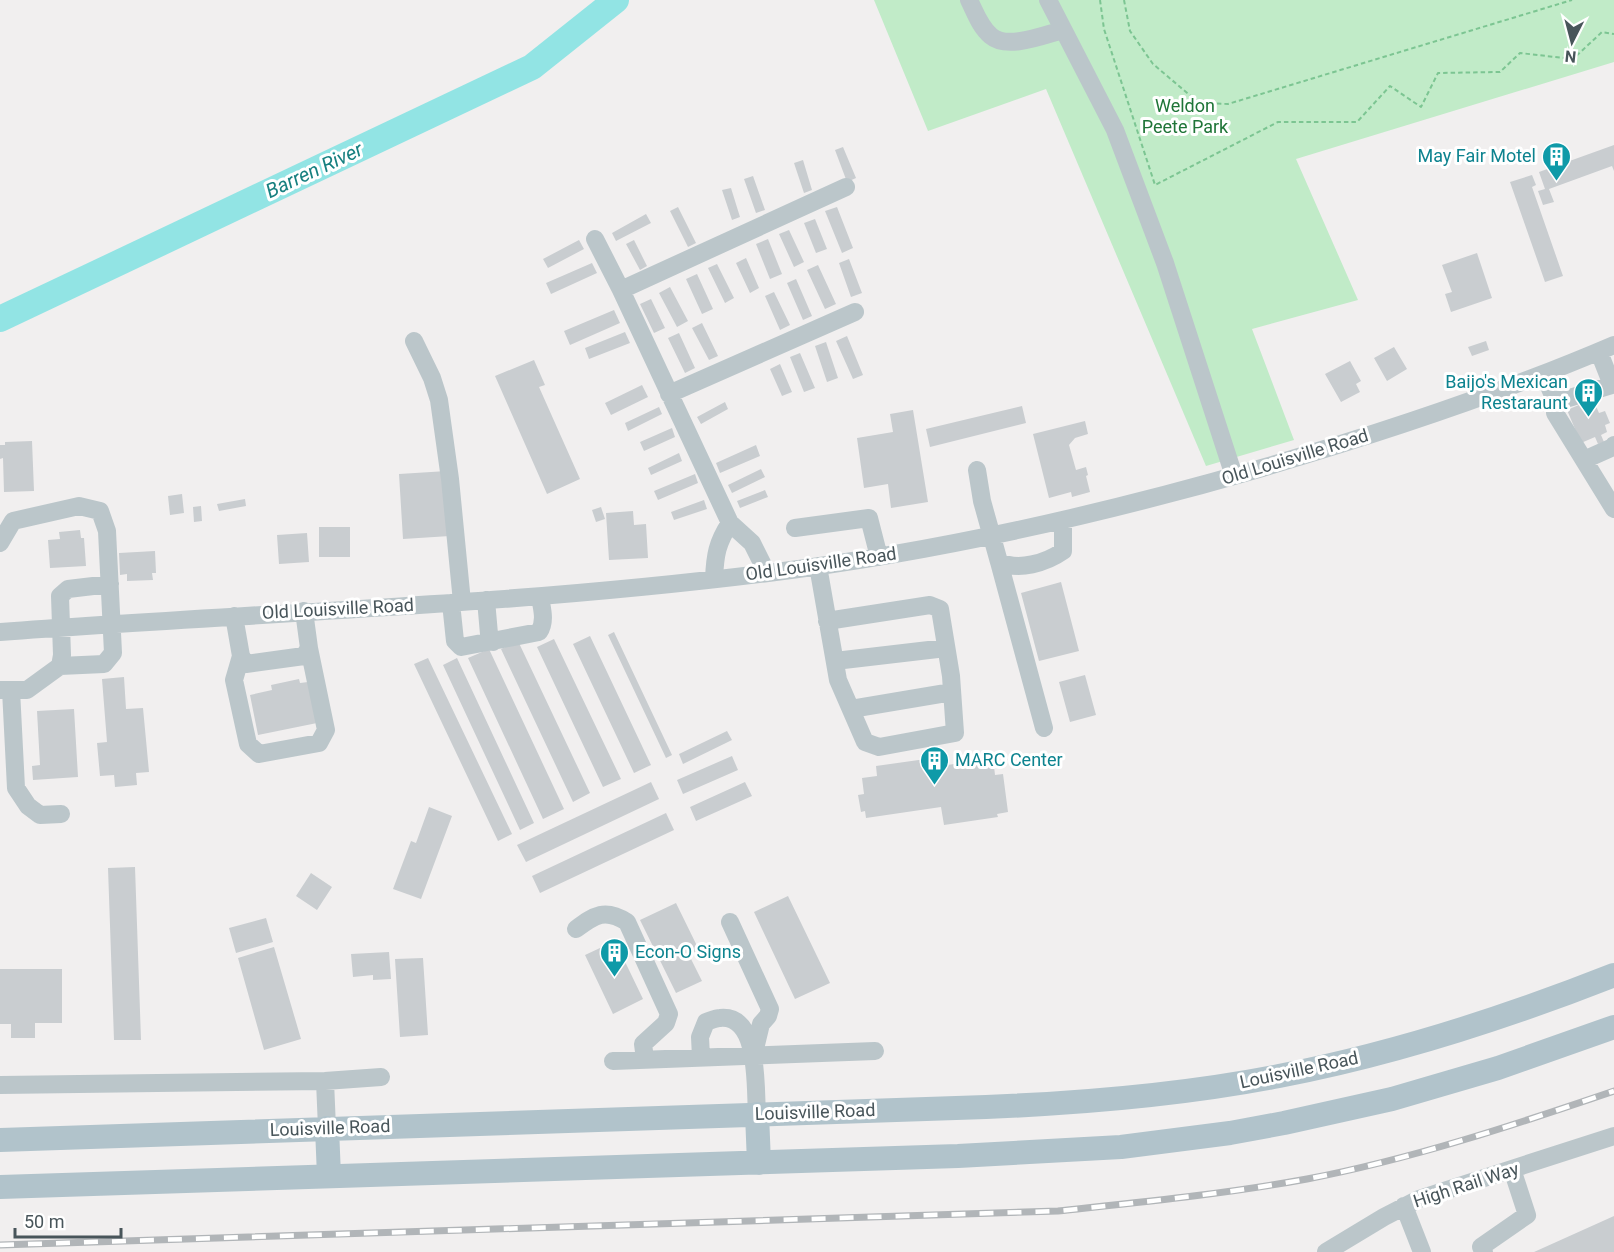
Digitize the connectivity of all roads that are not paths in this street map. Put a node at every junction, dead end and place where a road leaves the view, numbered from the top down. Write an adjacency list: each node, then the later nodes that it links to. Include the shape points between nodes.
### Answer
1 (969, 0): 3 (street, via 992,37 1005,42)
2 (1048, 0): 3 (street)
3 (1063, 30): 17 (street, via 1115,130 1165,263)
4 (846, 187): 6 (street)
5 (595, 239): 6 (street)
6 (621, 290): 12 (street)
7 (855, 312): 12 (street)
8 (414, 341): 32 (street, via 439,400 450,479)
9 (1607, 349): 10 (street, Old Louisville Road); 11 (street)
10 (1544, 375): 13 (street); 17 (street, Old Louisville Road, via 1341,445)
11 (1613, 389): 13 (street)
12 (669, 394): 20 (street)
13 (1556, 402): 15 (street, via 1555,413)
14 (1614, 445): 15 (street)
15 (1584, 460): 18 (street)
16 (977, 470): 22 (street)
17 (1234, 476): 19 (street, Old Louisville Road)
18 (1614, 509)
19 (1063, 520): 22 (street, Old Louisville Road); 25 (street, via 1063,551 1051,560 1011,567)
20 (730, 523): 27 (street, via 752,543); 28 (street, via 715,556)
21 (795, 528): 24 (street, via 869,518)
22 (993, 535): 24 (street, Old Louisville Road); 25 (street)
23 (0, 543): 29 (street, via 13,521 79,506 100,511 107,531)
24 (879, 557): 26 (street, Old Louisville Road)
25 (999, 562): 48 (street)
26 (818, 566): 27 (street, Old Louisville Road); 35 (street)
27 (767, 573): 28 (street, Old Louisville Road)
28 (714, 579): 30 (street, Old Louisville Road)
29 (110, 584): 36 (street); 38 (street, via 68,589 60,596)
30 (540, 597): 31 (street, Old Louisville Road); 39 (street, via 543,625 539,632)
31 (486, 600): 32 (street, Old Louisville Road); 39 (street)
32 (457, 602): 33 (street, Old Louisville Road); 39 (street, via 455,641 462,647)
33 (304, 611): 34 (street, Old Louisville Road); 40 (street)
34 (234, 616): 36 (street, Old Louisville Road); 42 (street)
35 (827, 621): 41 (street, via 930,605 940,609); 43 (street)
36 (112, 624): 38 (street, Old Louisville Road); 44 (street, via 113,653 104,664)
37 (1, 626): 38 (street, Old Louisville Road)
38 (62, 628): 44 (street)
39 (493, 642)
40 (309, 648): 42 (street, via 304,656 246,664); 42 (street, via 326,730 319,743 259,754 248,744 234,680)
41 (946, 648): 43 (street); 46 (street)
42 (241, 656)
43 (835, 661): 47 (street, via 838,680)
44 (60, 666): 45 (street, via 27,690)
45 (5, 690): 49 (street, via 16,788 40,815)
46 (952, 692): 47 (street); 47 (street, via 956,733 879,747 865,742)
47 (851, 709)
48 (1044, 728)
49 (61, 814)
50 (730, 922): 55 (street, via 770,1009 761,1024)
51 (576, 929): 57 (street, via 596,915 615,914 627,922 669,1014 666,1023 643,1044)
52 (1614, 975): 62 (main road, Louisville Road, via 1508,1015 1417,1043 1325,1067 1231,1084 1138,1097 1044,1104)
53 (1614, 1027): 66 (main road, via 1446,1084 1338,1112 1230,1133 1056,1152)
54 (875, 1051): 55 (street)
55 (753, 1055): 56 (street); 56 (street, via 749,1037 737,1022 720,1017 706,1022 700,1037); 62 (street)
56 (701, 1057): 57 (street)
57 (645, 1059): 58 (street)
58 (613, 1060)
59 (381, 1077): 60 (street)
60 (326, 1081): 61 (street); 63 (street)
61 (0, 1085)
62 (757, 1114): 63 (main road, Louisville Road); 66 (main road)
63 (327, 1128): 65 (main road, Louisville Road); 68 (main road)
64 (1614, 1136): 67 (street, High Rail Way)
65 (0, 1140)
66 (759, 1163): 68 (main road)
67 (1512, 1169): 70 (street, High Rail Way); 73 (street, via 1527,1215 1481,1247)
68 (329, 1176): 69 (main road)
69 (0, 1187)
70 (1404, 1206): 71 (street, High Rail Way); 72 (street)
71 (1326, 1252)
72 (1422, 1252)
73 (1484, 1252)

